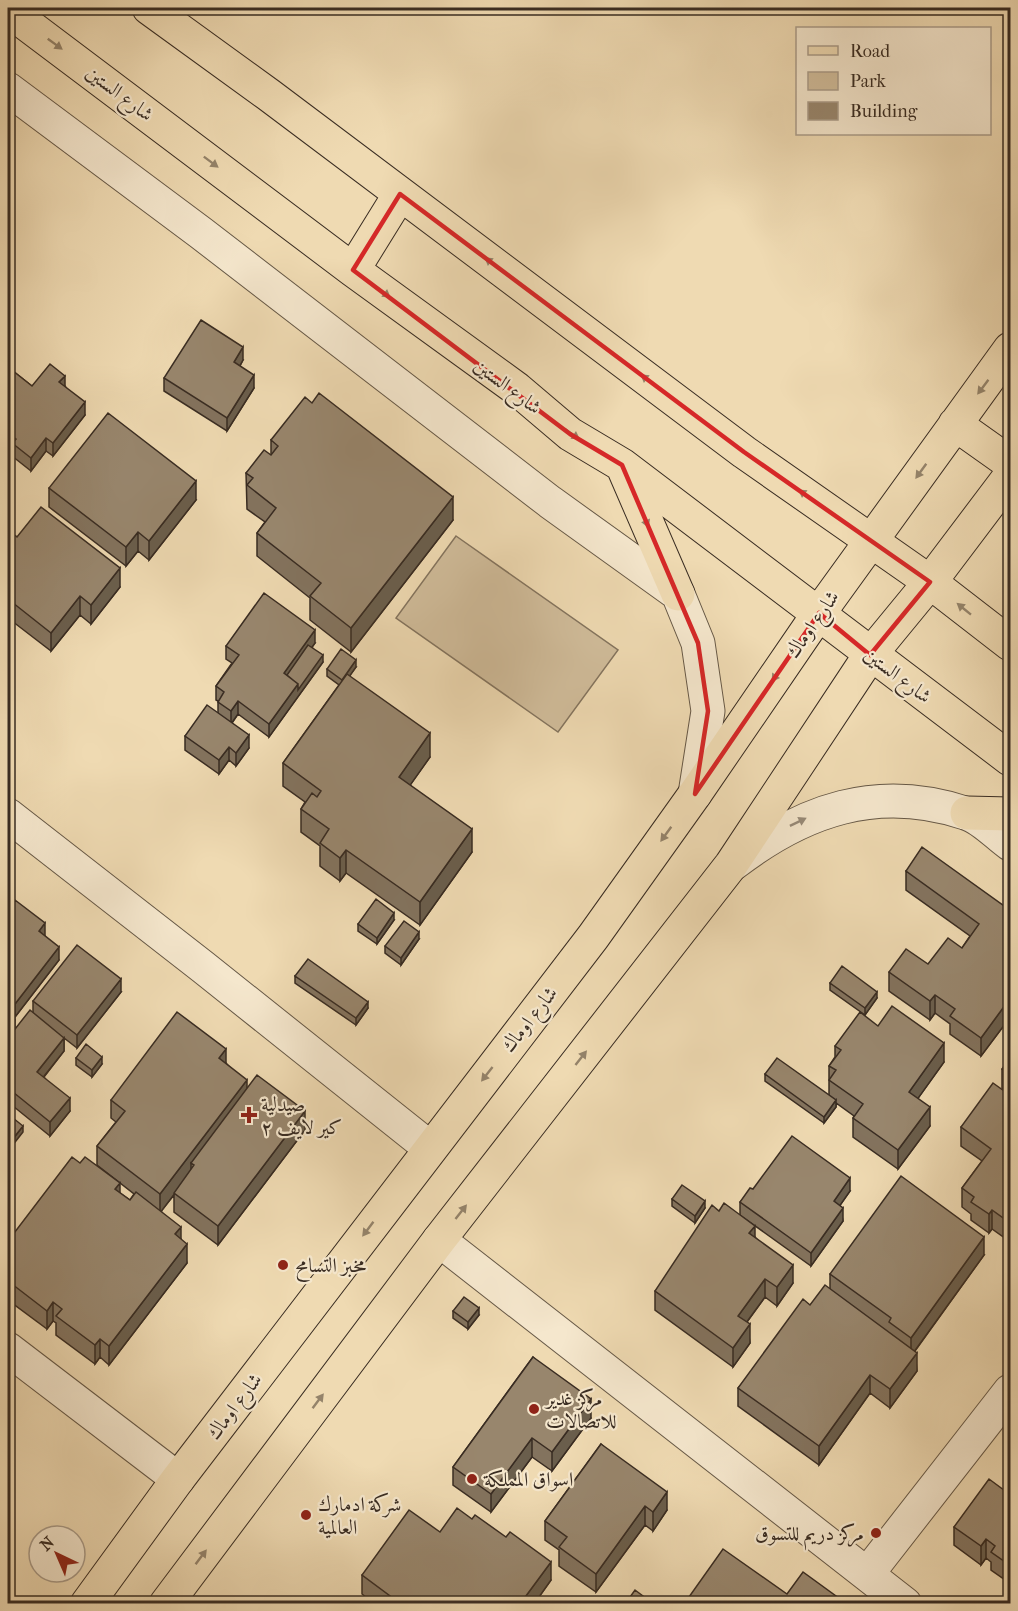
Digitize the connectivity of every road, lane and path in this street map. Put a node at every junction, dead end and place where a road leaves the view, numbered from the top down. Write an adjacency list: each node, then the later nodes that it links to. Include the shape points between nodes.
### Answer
1 (149, 8): 4 (main road)
2 (8, 10): 5 (main road, شارع الستين, one-way to 5)
3 (8, 89): 13 (street, via 550,502)
4 (400, 194): 5 (main road); 11 (main road, one-way to 4, via 744,452)
5 (353, 270): 9 (main road, شارع الستين, one-way to 9, via 517,389 570,434)
6 (1011, 349): 7 (main road, شارع اوماك, one-way to 7)
7 (955, 424): 8 (main road); 11 (main road, شارع اوماك, one-way to 11)
8 (1011, 463)
9 (622, 465): 13 (main road, one-way to 13); 14 (main road, شارع الستين)
10 (1011, 476): 12 (main road)
11 (872, 540): 12 (main road); 14 (main road, شارع اوماك)
12 (930, 582): 15 (main road, one-way to 12); 16 (main road)
13 (678, 594): 18 (street, via 698,643 708,711)
14 (819, 613): 16 (main road, شارع الستين); 18 (main road, شارع اوماك, one-way to 18)
15 (1011, 644)
16 (870, 655): 17 (main road, شارع الستين); 23 (main road)
17 (1011, 759)
18 (695, 794): 24 (main road, شارع اوماك, one-way to 24, via 593,937)
19 (967, 813): 20 (main road); 22 (street); 23 (street, one-way to 19, via 767,838 809,817 863,801 913,803)
20 (1011, 814)
21 (8, 815): 24 (street)
22 (1011, 844)
23 (731, 865): 25 (main road, one-way to 23)
24 (430, 1148): 28 (main road, شارع اوماك, one-way to 28)
25 (440, 1240): 29 (street); 31 (main road, one-way to 25)
26 (8, 1349): 28 (street)
27 (1011, 1390): 29 (street)
28 (178, 1479): 30 (main road, شارع اوماك)
29 (868, 1573): 32 (street)
30 (87, 1604)
31 (166, 1604)
32 (905, 1604)

